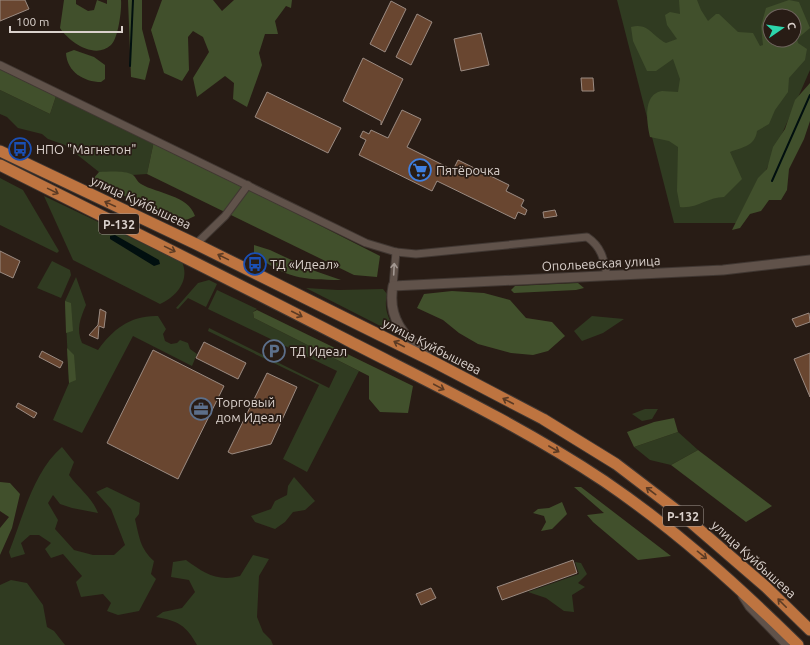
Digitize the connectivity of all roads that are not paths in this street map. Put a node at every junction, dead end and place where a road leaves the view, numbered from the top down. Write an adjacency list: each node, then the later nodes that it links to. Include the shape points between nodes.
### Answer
1 (0, 65): 4 (street)
2 (0, 151): 5 (highway, улица Куйбышева / Р-132, one-way to 2)
3 (0, 165): 11 (highway, Р-132, one-way to 11, via 220,274 472,404 551,448 606,482 672,531)
4 (248, 185): 5 (street, via 225,216); 6 (street, via 366,243)
5 (196, 244): 10 (highway, улица Куйбышева / Р-132, one-way to 5)
6 (396, 252): 8 (street, via 416,254 587,237 595,242 602,253); 9 (street, one-way to 6)
7 (810, 260): 8 (street, Опольевская улица, via 723,270)
8 (607, 276): 9 (street, Опольевская улица)
9 (394, 286): 10 (street, via 391,297 396,322)
10 (434, 362): 12 (highway, улица Куйбышева / Р-132, one-way to 10, via 710,537 616,464 543,419)
11 (733, 582): 13 (street, via 749,608); 14 (highway, Р-132)
12 (810, 630)
13 (786, 645)
14 (798, 645)

